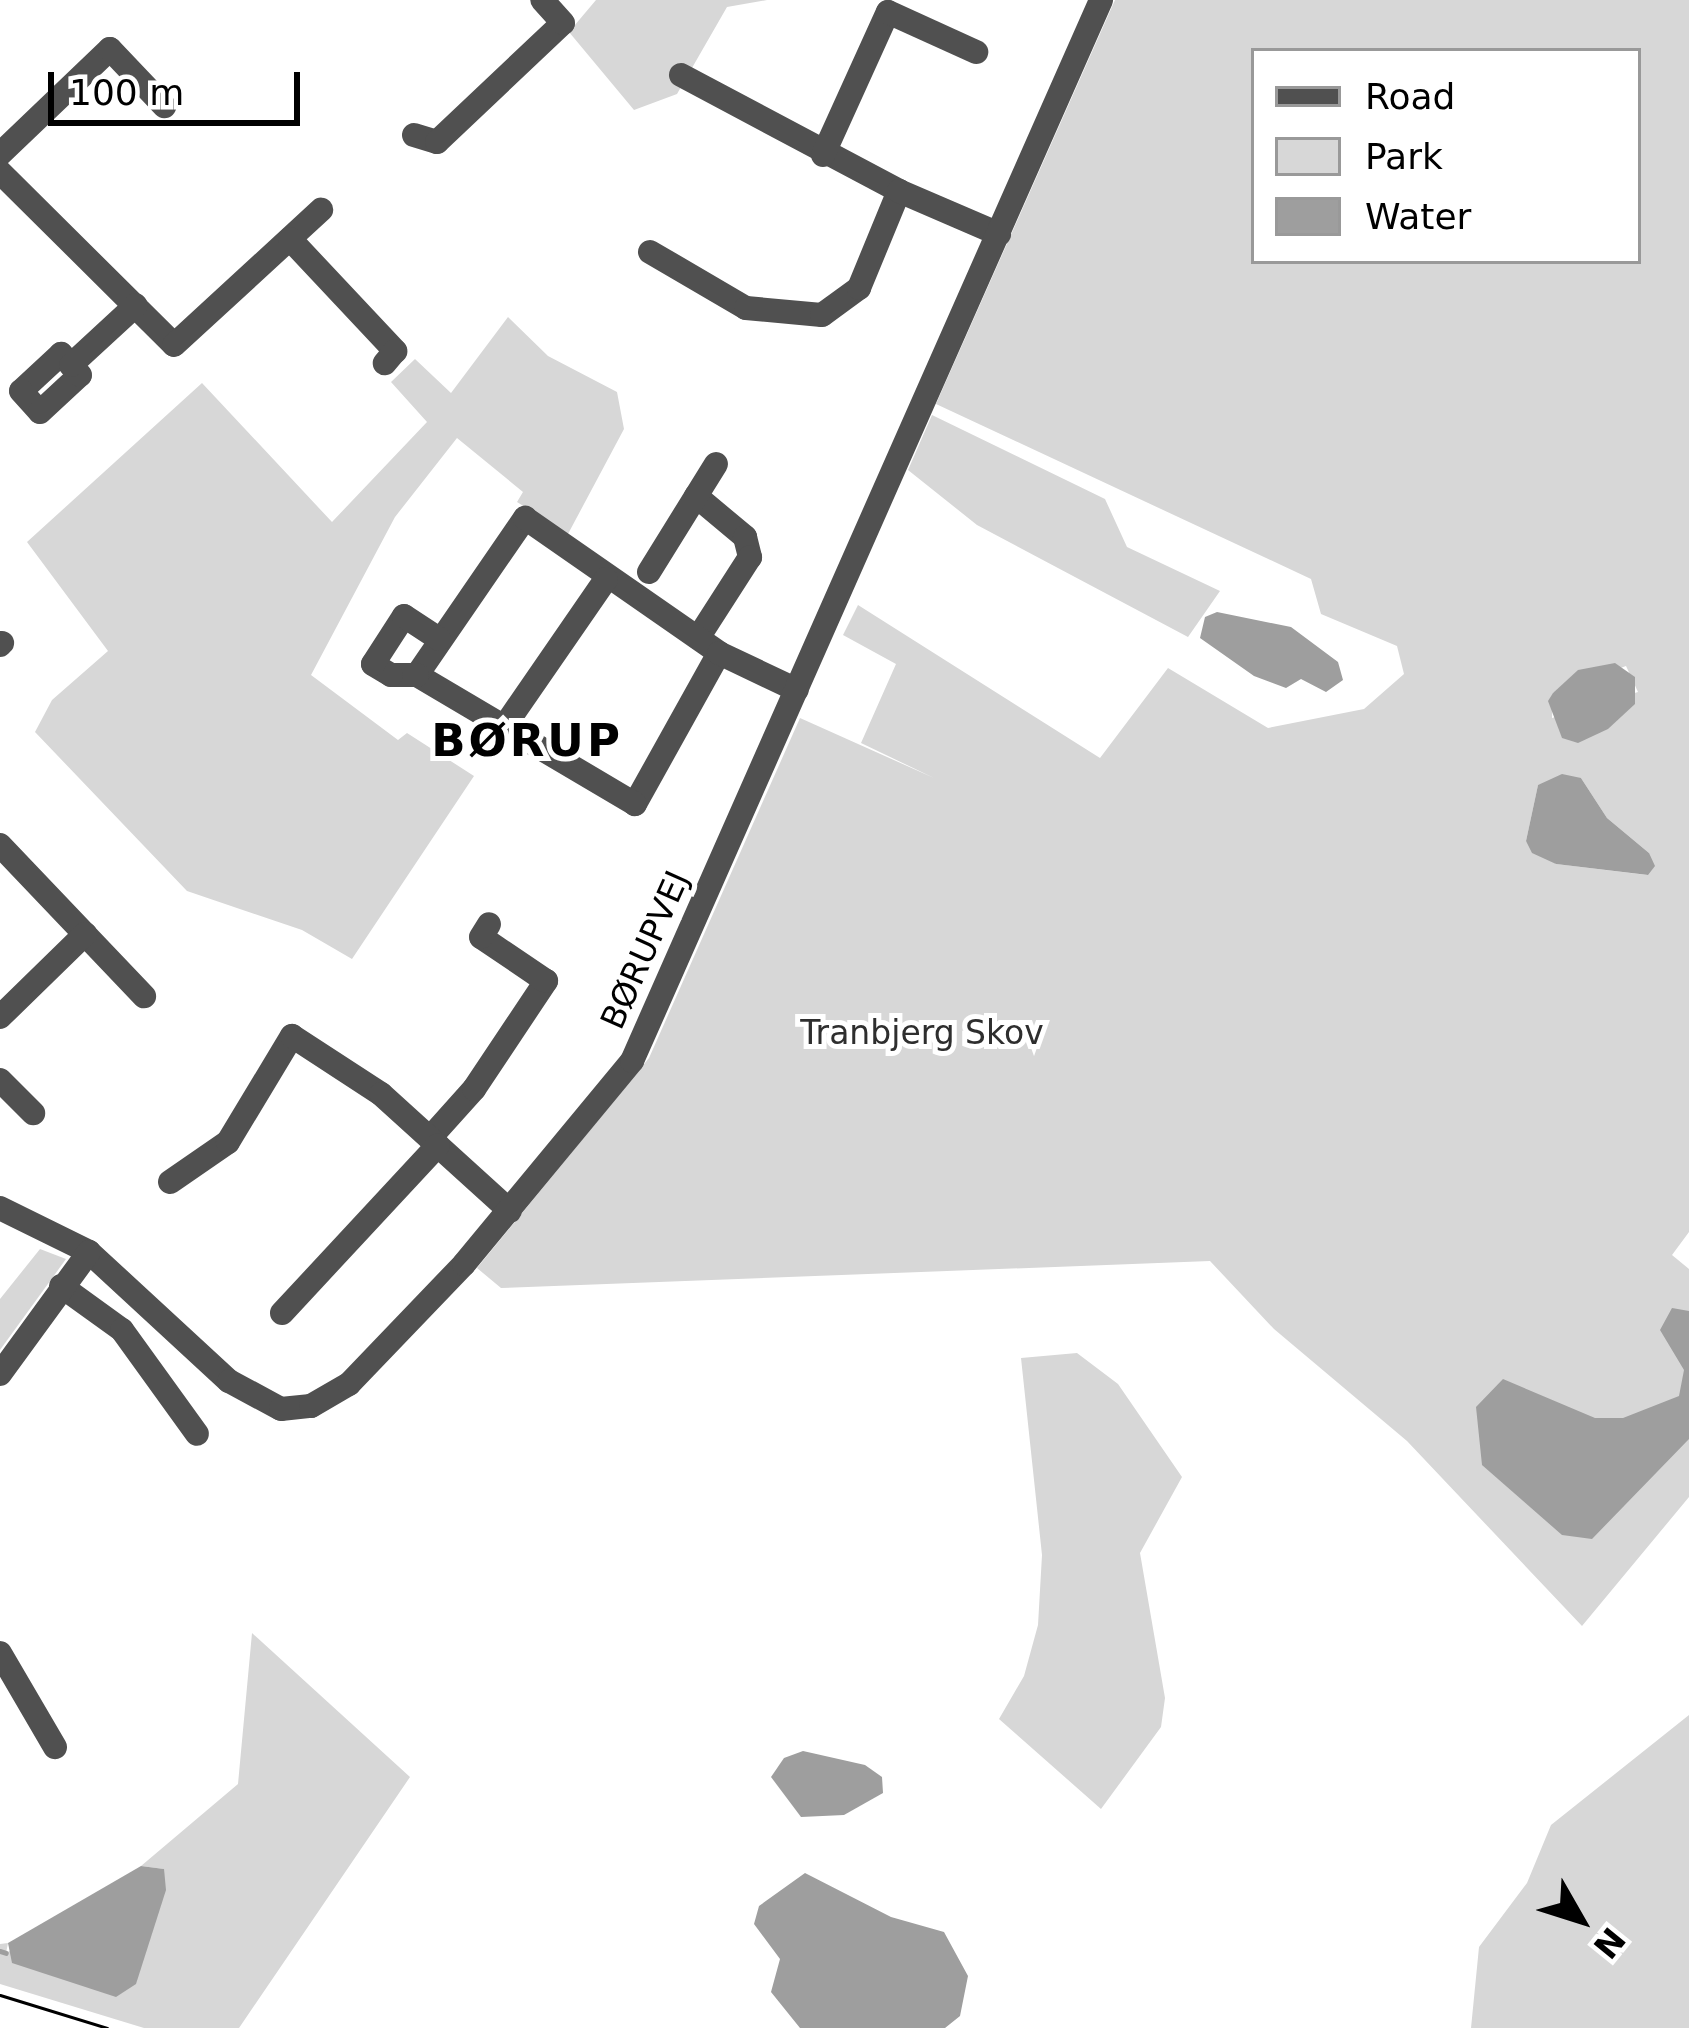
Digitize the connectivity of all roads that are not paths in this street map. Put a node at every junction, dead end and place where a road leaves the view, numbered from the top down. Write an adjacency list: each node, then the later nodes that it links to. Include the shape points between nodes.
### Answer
1 (542, 0): 6 (street, via 563,23 437,142)
2 (1101, 0): 12 (street, BØRUPVEJ)
3 (976, 52): 8 (street, via 888,12)
4 (681, 75): 8 (street)
5 (164, 106): 7 (street, via 110,49)
6 (414, 135)
7 (0, 154)
8 (823, 155): 10 (street)
9 (0, 172): 15 (street)
10 (899, 191): 12 (street); 14 (street, via 859,288 822,316 746,308)
11 (321, 210): 13 (street)
12 (999, 234): 25 (street, BØRUPVEJ)
13 (290, 239): 15 (street, via 174,344); 16 (street, via 394,351)
14 (650, 252)
15 (136, 305): 17 (street)
16 (385, 363)
17 (71, 365)
18 (716, 464): 19 (street)
19 (696, 496): 20 (street); 23 (street, via 746,537 750,557)
20 (649, 572)
21 (606, 579): 22 (street, via 525,518); 23 (street); 26 (street)
22 (440, 639): 24 (street); 24 (street, via 404,616 373,664 391,675)
23 (708, 646): 25 (street); 26 (street, via 635,804)
24 (417, 675): 26 (street)
25 (797, 691): 37 (street, BØRUPVEJ, via 632,1060)
26 (506, 724)
27 (0, 845): 29 (street)
28 (489, 924): 34 (street, via 481,937 546,981)
29 (85, 934): 30 (street); 31 (street)
30 (144, 996)
31 (0, 1017)
32 (0, 1080): 33 (street)
33 (33, 1113)
34 (434, 1142): 35 (street, via 381,1094 292,1036 227,1142); 37 (street); 40 (street)
35 (170, 1181)
36 (0, 1208): 38 (street, BØRUPVEJ)
37 (510, 1211): 38 (street, BØRUPVEJ, via 366,1369 328,1399 296,1410 264,1404 229,1382)
38 (89, 1252): 39 (street)
39 (61, 1286): 41 (street); 42 (street, via 122,1330)
40 (282, 1313)
41 (0, 1374)
42 (196, 1433)
43 (0, 1653): 44 (street)
44 (55, 1747)

